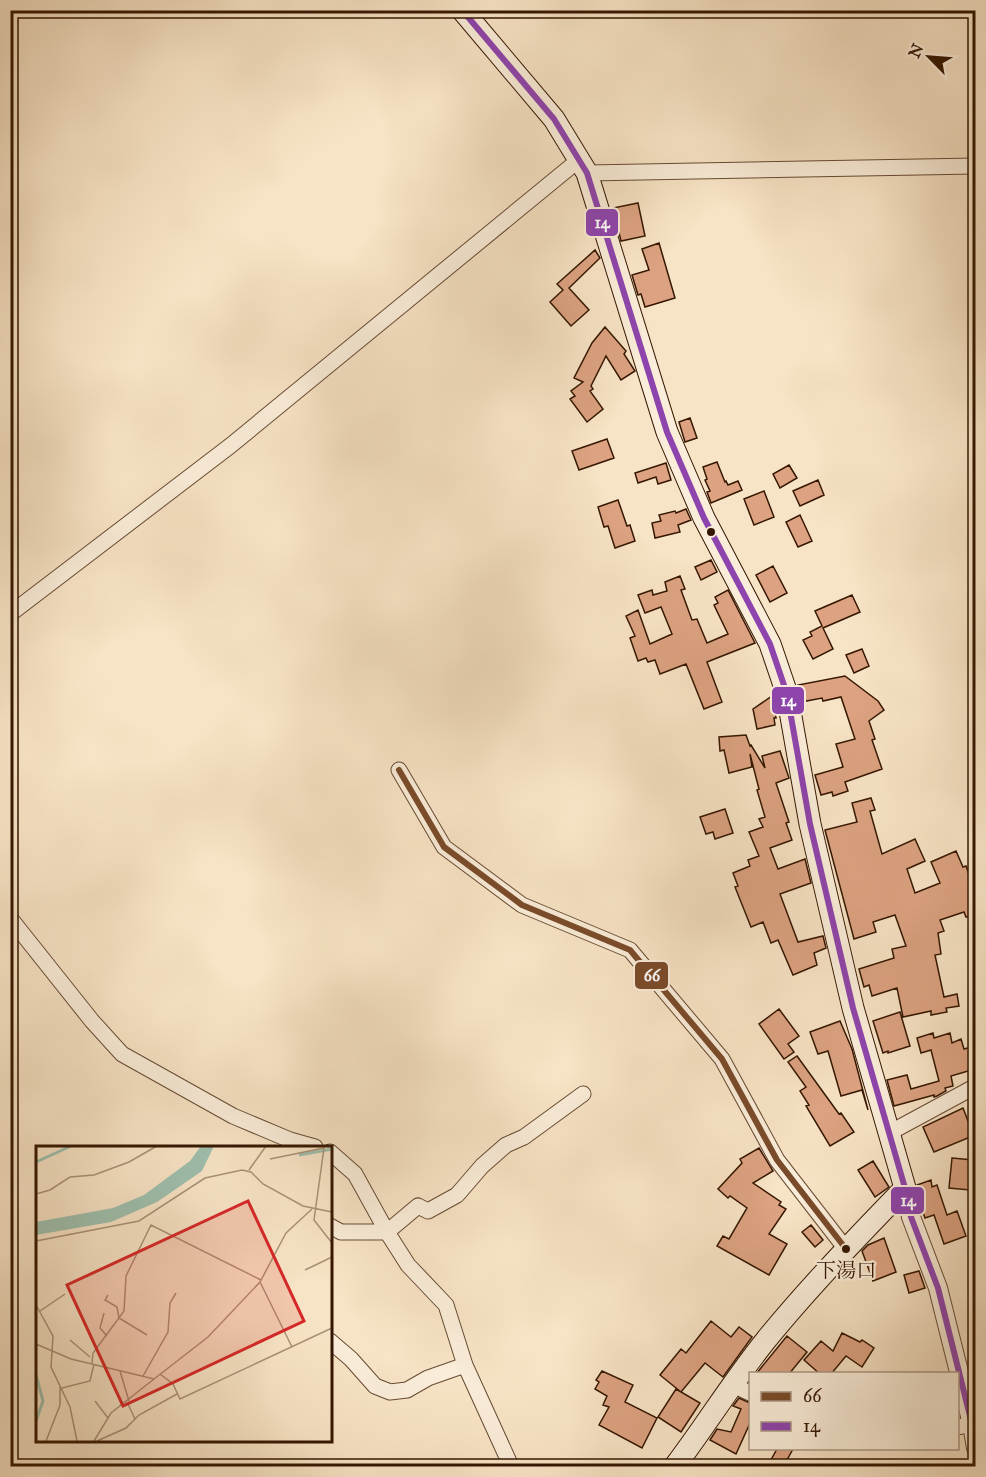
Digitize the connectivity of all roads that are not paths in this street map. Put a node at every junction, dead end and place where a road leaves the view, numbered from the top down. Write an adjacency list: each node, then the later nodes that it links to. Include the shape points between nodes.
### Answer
1 (462, 10): 2 (main road, via 554,119)
2 (584, 166): 3 (street); 4 (street); 9 (main road, via 667,432 704,518 770,644 787,694 818,859 853,1008)
3 (975, 166)
4 (10, 614)
5 (399, 770): 15 (street, via 444,847 522,905 630,950 722,1059 777,1160)
6 (10, 918): 10 (street, via 122,1054 233,1116)
7 (975, 1086): 9 (street)
8 (583, 1094): 14 (street, via 506,1146 482,1166 458,1195 428,1211 418,1206)
9 (889, 1133): 12 (main road)
10 (311, 1146)
11 (332, 1154): 14 (street, via 355,1173)
12 (905, 1188): 15 (main road); 19 (street, via 911,1217 938,1288)
13 (332, 1227): 14 (street, via 341,1232)
14 (387, 1232): 17 (street, via 408,1265 446,1305)
15 (846, 1249): 18 (main road, via 766,1340)
16 (332, 1343): 17 (street, via 375,1386 390,1392 407,1390)
17 (465, 1365): 24 (street)
18 (750, 1372)
19 (957, 1372)
20 (749, 1375): 22 (main road)
21 (959, 1382): 23 (street)
22 (742, 1389): 25 (main road)
23 (971, 1436)
24 (511, 1467)
25 (675, 1467)

